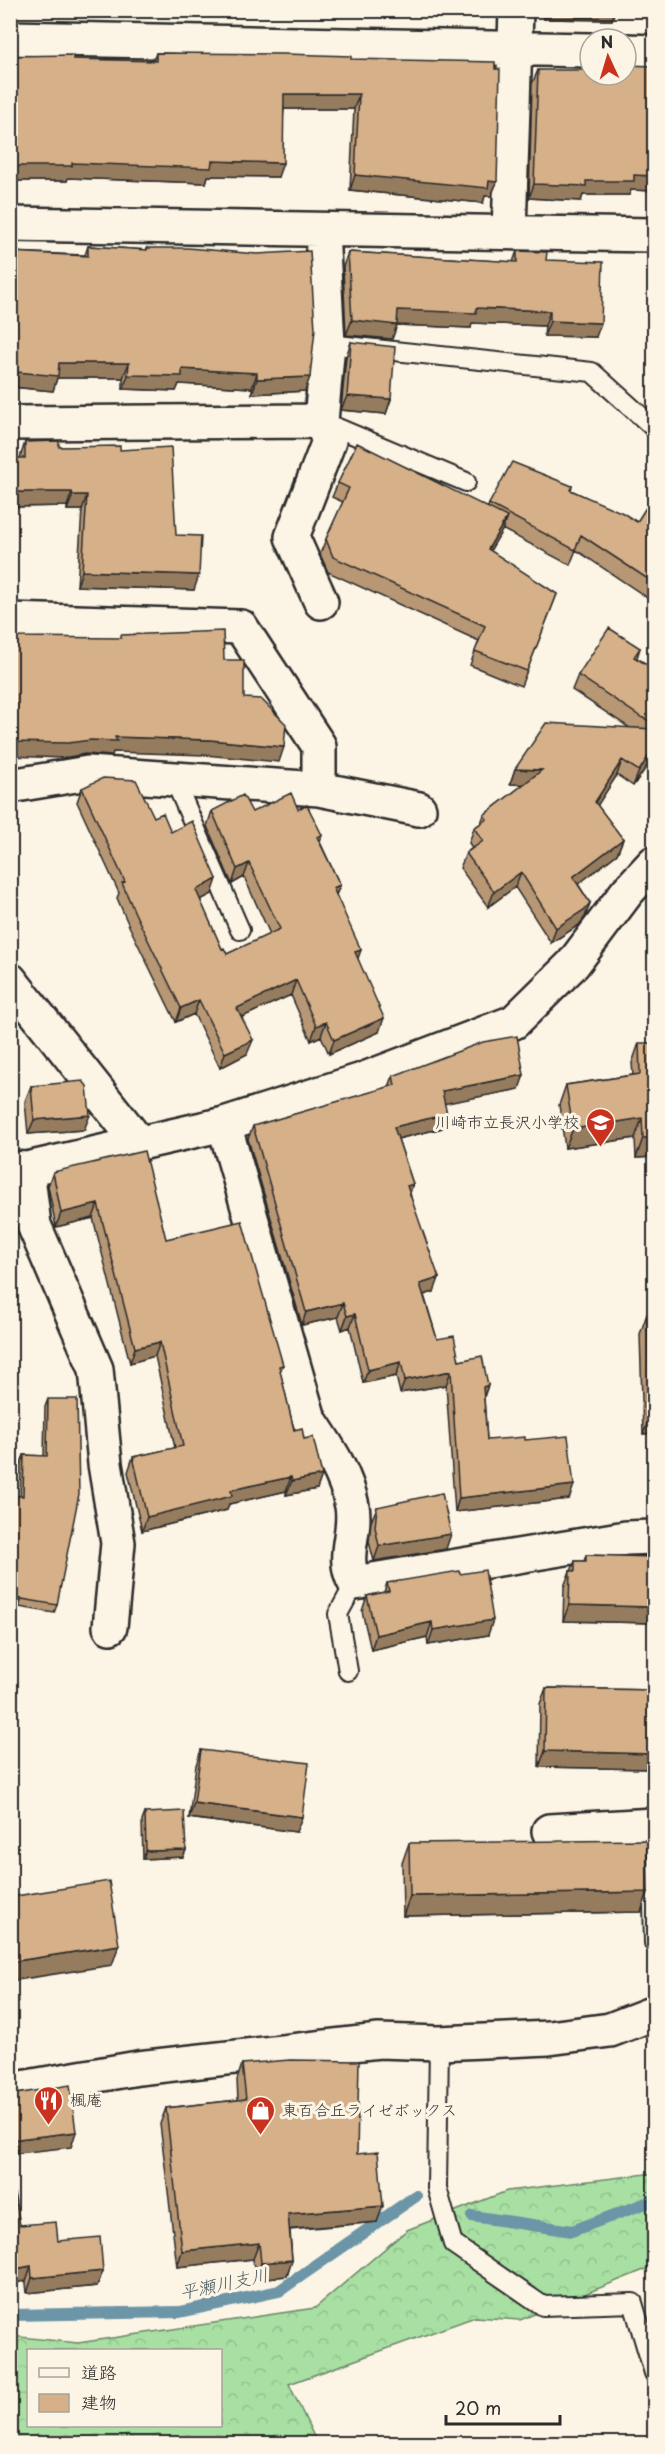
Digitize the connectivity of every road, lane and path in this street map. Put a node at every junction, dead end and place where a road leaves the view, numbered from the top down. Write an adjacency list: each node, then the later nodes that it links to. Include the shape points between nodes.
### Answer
1 (516, 10): 3 (street)
2 (10, 38): 3 (street)
3 (515, 49): 4 (street); 9 (street)
4 (578, 50)
5 (638, 51): 6 (street)
6 (654, 52)
7 (10, 224): 8 (street)
8 (322, 231): 9 (street); 11 (street)
9 (509, 232): 10 (street)
10 (654, 235)
11 (328, 344): 12 (street); 14 (lane, via 592,372)
12 (321, 421): 13 (street); 15 (lane); 16 (street, via 329,441 292,537)
13 (10, 423)
14 (654, 428)
15 (466, 482)
16 (321, 602)
17 (10, 620): 20 (street, via 241,627 318,746)
18 (174, 779): 19 (street, via 88,773); 20 (street); 23 (lane)
19 (10, 786)
20 (320, 789): 21 (street)
21 (419, 809)
22 (654, 863): 25 (street, via 573,964 514,1022 362,1080)
23 (240, 930)
24 (10, 980): 26 (street)
25 (224, 1124): 26 (street); 29 (street, via 309,1419 337,1461 352,1507 348,1569)
26 (139, 1143): 27 (street)
27 (19, 1169): 30 (street, via 34,1225 96,1369 118,1543)
28 (654, 1537): 29 (street, via 626,1538)
29 (355, 1583): 31 (lane, via 338,1614)
30 (110, 1627)
31 (348, 1671)
32 (653, 1825): 33 (street); 34 (lane)
33 (549, 1831)
34 (654, 1943)
35 (654, 2013): 36 (street, via 610,2030 549,2038)
36 (439, 2043): 37 (street, via 378,2041 204,2059); 38 (lane, via 437,2188 453,2244 543,2306 633,2303)
37 (10, 2090)
38 (654, 2373)

